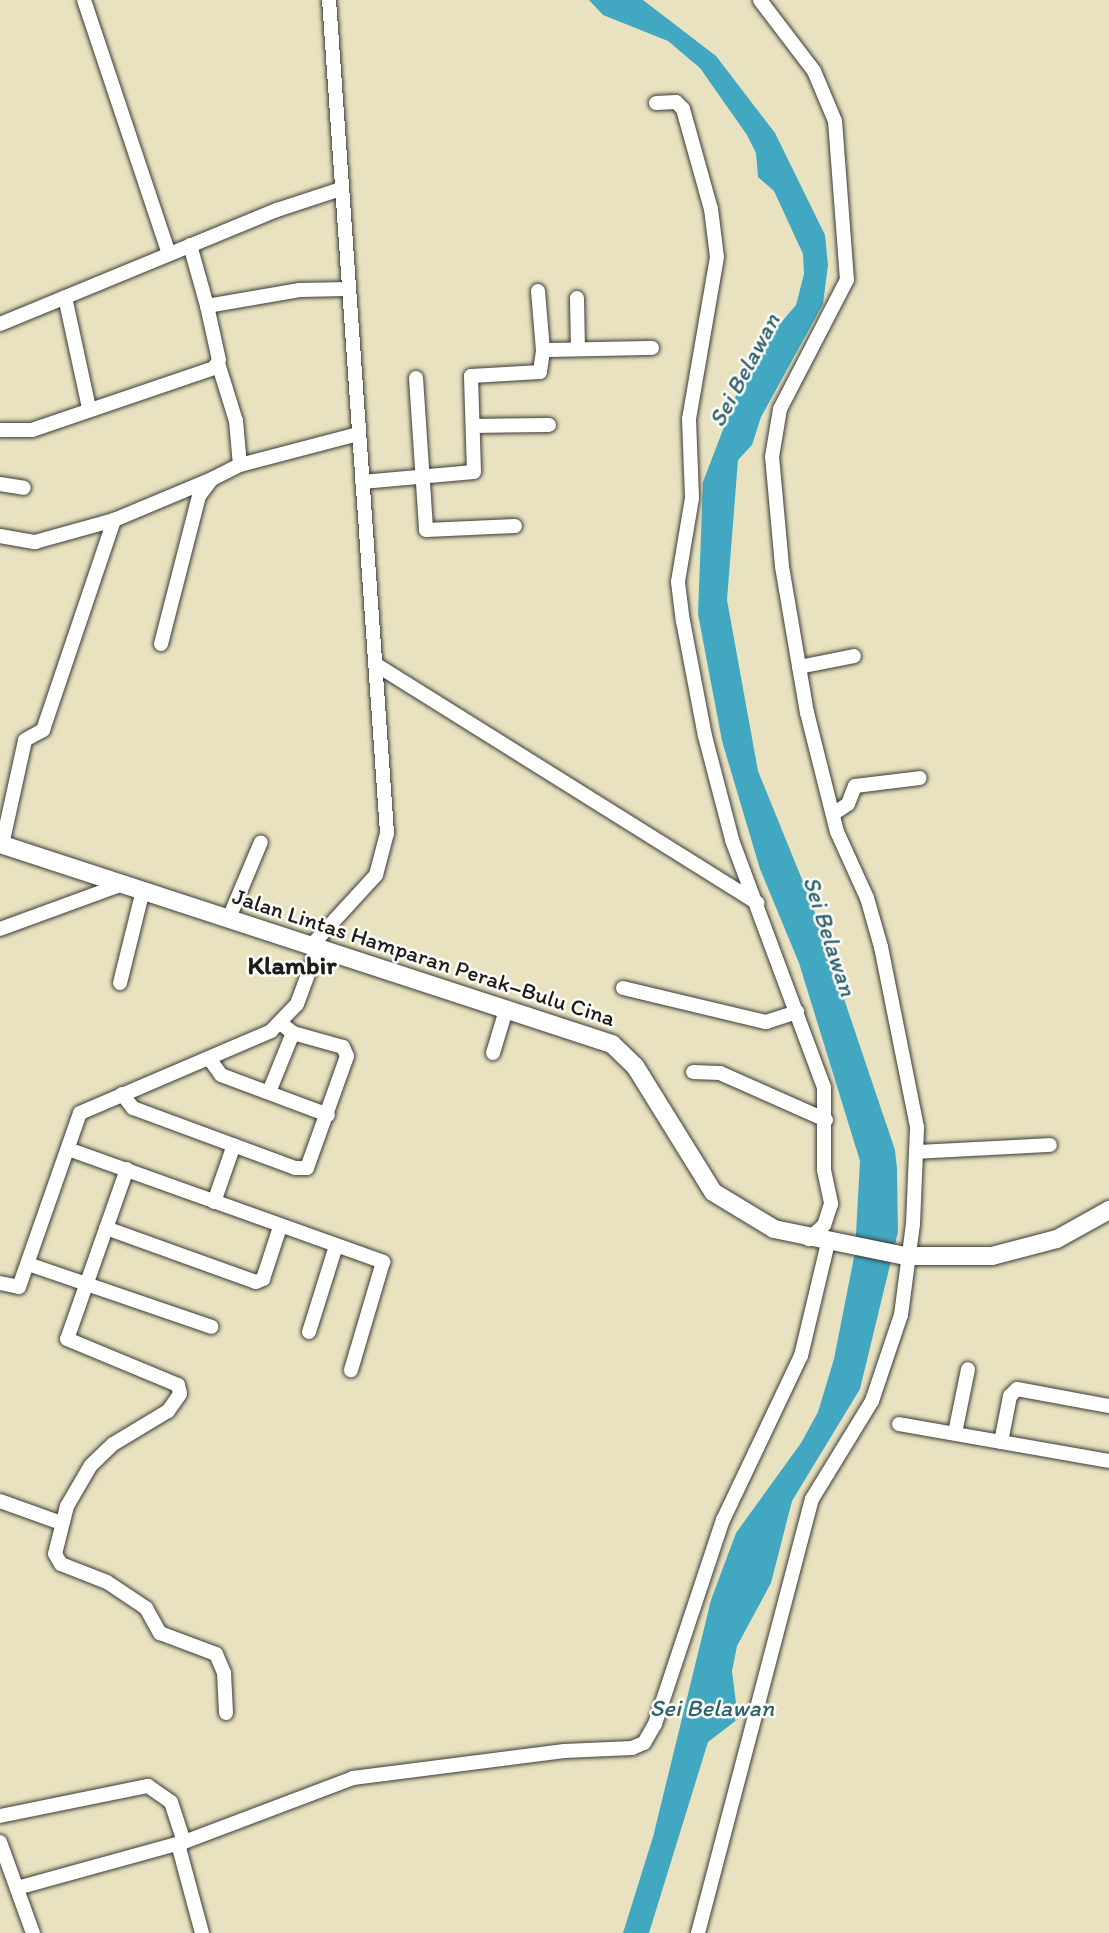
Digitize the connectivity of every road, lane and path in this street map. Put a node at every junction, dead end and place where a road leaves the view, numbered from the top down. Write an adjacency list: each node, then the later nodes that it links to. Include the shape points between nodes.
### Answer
1 (84, 0): 7 (street)
2 (329, 0): 5 (street)
3 (764, 2): 36 (street, via 830,101 848,252 844,286 780,409 772,438 782,566)
4 (656, 103): 43 (street, via 676,102 683,109 696,144 715,235 714,287 692,392 692,498 678,582 718,795)
5 (341, 189): 6 (street); 8 (street)
6 (190, 245): 7 (street); 12 (street)
7 (169, 254): 10 (street)
8 (347, 289): 12 (street, via 300,290); 23 (street)
9 (538, 291): 16 (street)
10 (65, 297): 13 (street); 19 (street)
11 (577, 299): 15 (street)
12 (207, 306): 17 (street)
13 (0, 324)
14 (652, 348): 15 (street)
15 (578, 349): 16 (street)
16 (543, 350): 21 (street, via 540,372 470,376)
17 (218, 363): 19 (street); 24 (street, via 236,421)
18 (416, 378): 25 (street)
19 (89, 408): 22 (street, via 24,432)
20 (549, 425): 21 (street)
21 (472, 426): 25 (street, via 474,472)
22 (0, 430)
23 (358, 434): 24 (street); 27 (street)
24 (240, 465): 26 (street)
25 (421, 477): 27 (street); 31 (street, via 426,530)
26 (212, 479): 30 (street); 33 (street, via 199,496)
27 (362, 482): 35 (street)
28 (0, 484): 29 (street)
29 (24, 488)
30 (114, 520): 32 (street, via 35,542); 40 (street, via 43,730 26,737)
31 (515, 526)
32 (0, 536)
33 (160, 644)
34 (854, 656): 36 (street)
35 (375, 664): 43 (street); 46 (street, via 387,832 384,856 370,883)
36 (799, 667): 38 (street)
37 (920, 778): 38 (street, via 855,786 848,804)
38 (833, 814): 62 (street, via 881,947 896,1032 914,1095)
39 (261, 842): 44 (street)
40 (1, 844): 41 (main road, Jalan Lintas Hamparan Perak–Bulu Cina)
41 (120, 885): 42 (main road, Jalan Lintas Hamparan Perak–Bulu Cina); 45 (street)
42 (143, 890): 44 (main road, Jalan Lintas Hamparan Perak–Bulu Cina); 47 (street)
43 (758, 903): 50 (street)
44 (229, 918): 46 (main road, Jalan Lintas Hamparan Perak–Bulu Cina)
45 (0, 929)
46 (314, 948): 49 (main road, Jalan Lintas Hamparan Perak–Bulu Cina); 51 (street)
47 (120, 983)
48 (623, 988): 50 (street, via 766,1022)
49 (506, 1010): 52 (street); 68 (main road, Jalan Lintas Hamparan Perak–Bulu Cina, via 620,1049 713,1192 759,1222)
50 (797, 1012): 58 (street, via 820,1071)
51 (287, 1028): 53 (street); 55 (street); 57 (street, via 346,1051 346,1066)
52 (493, 1053)
53 (211, 1061): 55 (street, via 221,1075); 56 (street)
54 (693, 1072): 58 (street, via 720,1073)
55 (270, 1092): 57 (street)
56 (122, 1094): 59 (street, via 133,1108); 61 (street, via 80,1113)
57 (328, 1115): 59 (street, via 307,1168 295,1168)
58 (826, 1120): 68 (street, via 824,1170 831,1204 824,1225)
59 (234, 1145): 64 (street)
60 (1050, 1145): 62 (street)
61 (68, 1149): 63 (street); 72 (street)
62 (916, 1152): 71 (street)
63 (127, 1169): 64 (street); 67 (street)
64 (214, 1202): 66 (street)
65 (1109, 1210): 71 (main road, via 1056,1239 992,1256)
66 (280, 1227): 67 (street, via 263,1279 256,1282); 70 (street)
67 (107, 1228): 73 (street)
68 (809, 1239): 69 (main road, Jalan Lintas Hamparan Perak–Bulu Cina)
69 (832, 1244): 71 (main road, Jalan Lintas Hamparan Perak–Bulu Cina); 89 (street, via 801,1356 723,1520 655,1724 644,1743 632,1748 526,1755 353,1778)
70 (336, 1246): 76 (street); 78 (street, via 385,1265)
71 (907, 1256): 93 (street, via 901,1315 887,1365 861,1424 812,1499)
72 (28, 1264): 73 (street); 74 (street, via 19,1287)
73 (84, 1284): 75 (street); 85 (street, via 67,1339 181,1390 168,1411 113,1444 91,1465)
74 (1, 1287)
75 (212, 1328)
76 (309, 1332)
77 (968, 1369): 81 (street)
78 (351, 1370)
79 (1109, 1406): 82 (street, via 1017,1389 1010,1396)
80 (899, 1424): 81 (street)
81 (955, 1433): 82 (street)
82 (1001, 1441): 83 (street)
83 (1109, 1461)
84 (0, 1501): 85 (street)
85 (61, 1522): 86 (street, via 55,1554 61,1564 121,1590 146,1608 160,1633 216,1654 224,1673)
86 (226, 1713)
87 (0, 1816): 89 (street, via 148,1786 172,1802)
88 (0, 1842): 90 (street)
89 (181, 1843): 90 (street); 92 (street)
90 (17, 1888): 91 (street)
91 (33, 1933)
92 (202, 1933)
93 (698, 1933)

